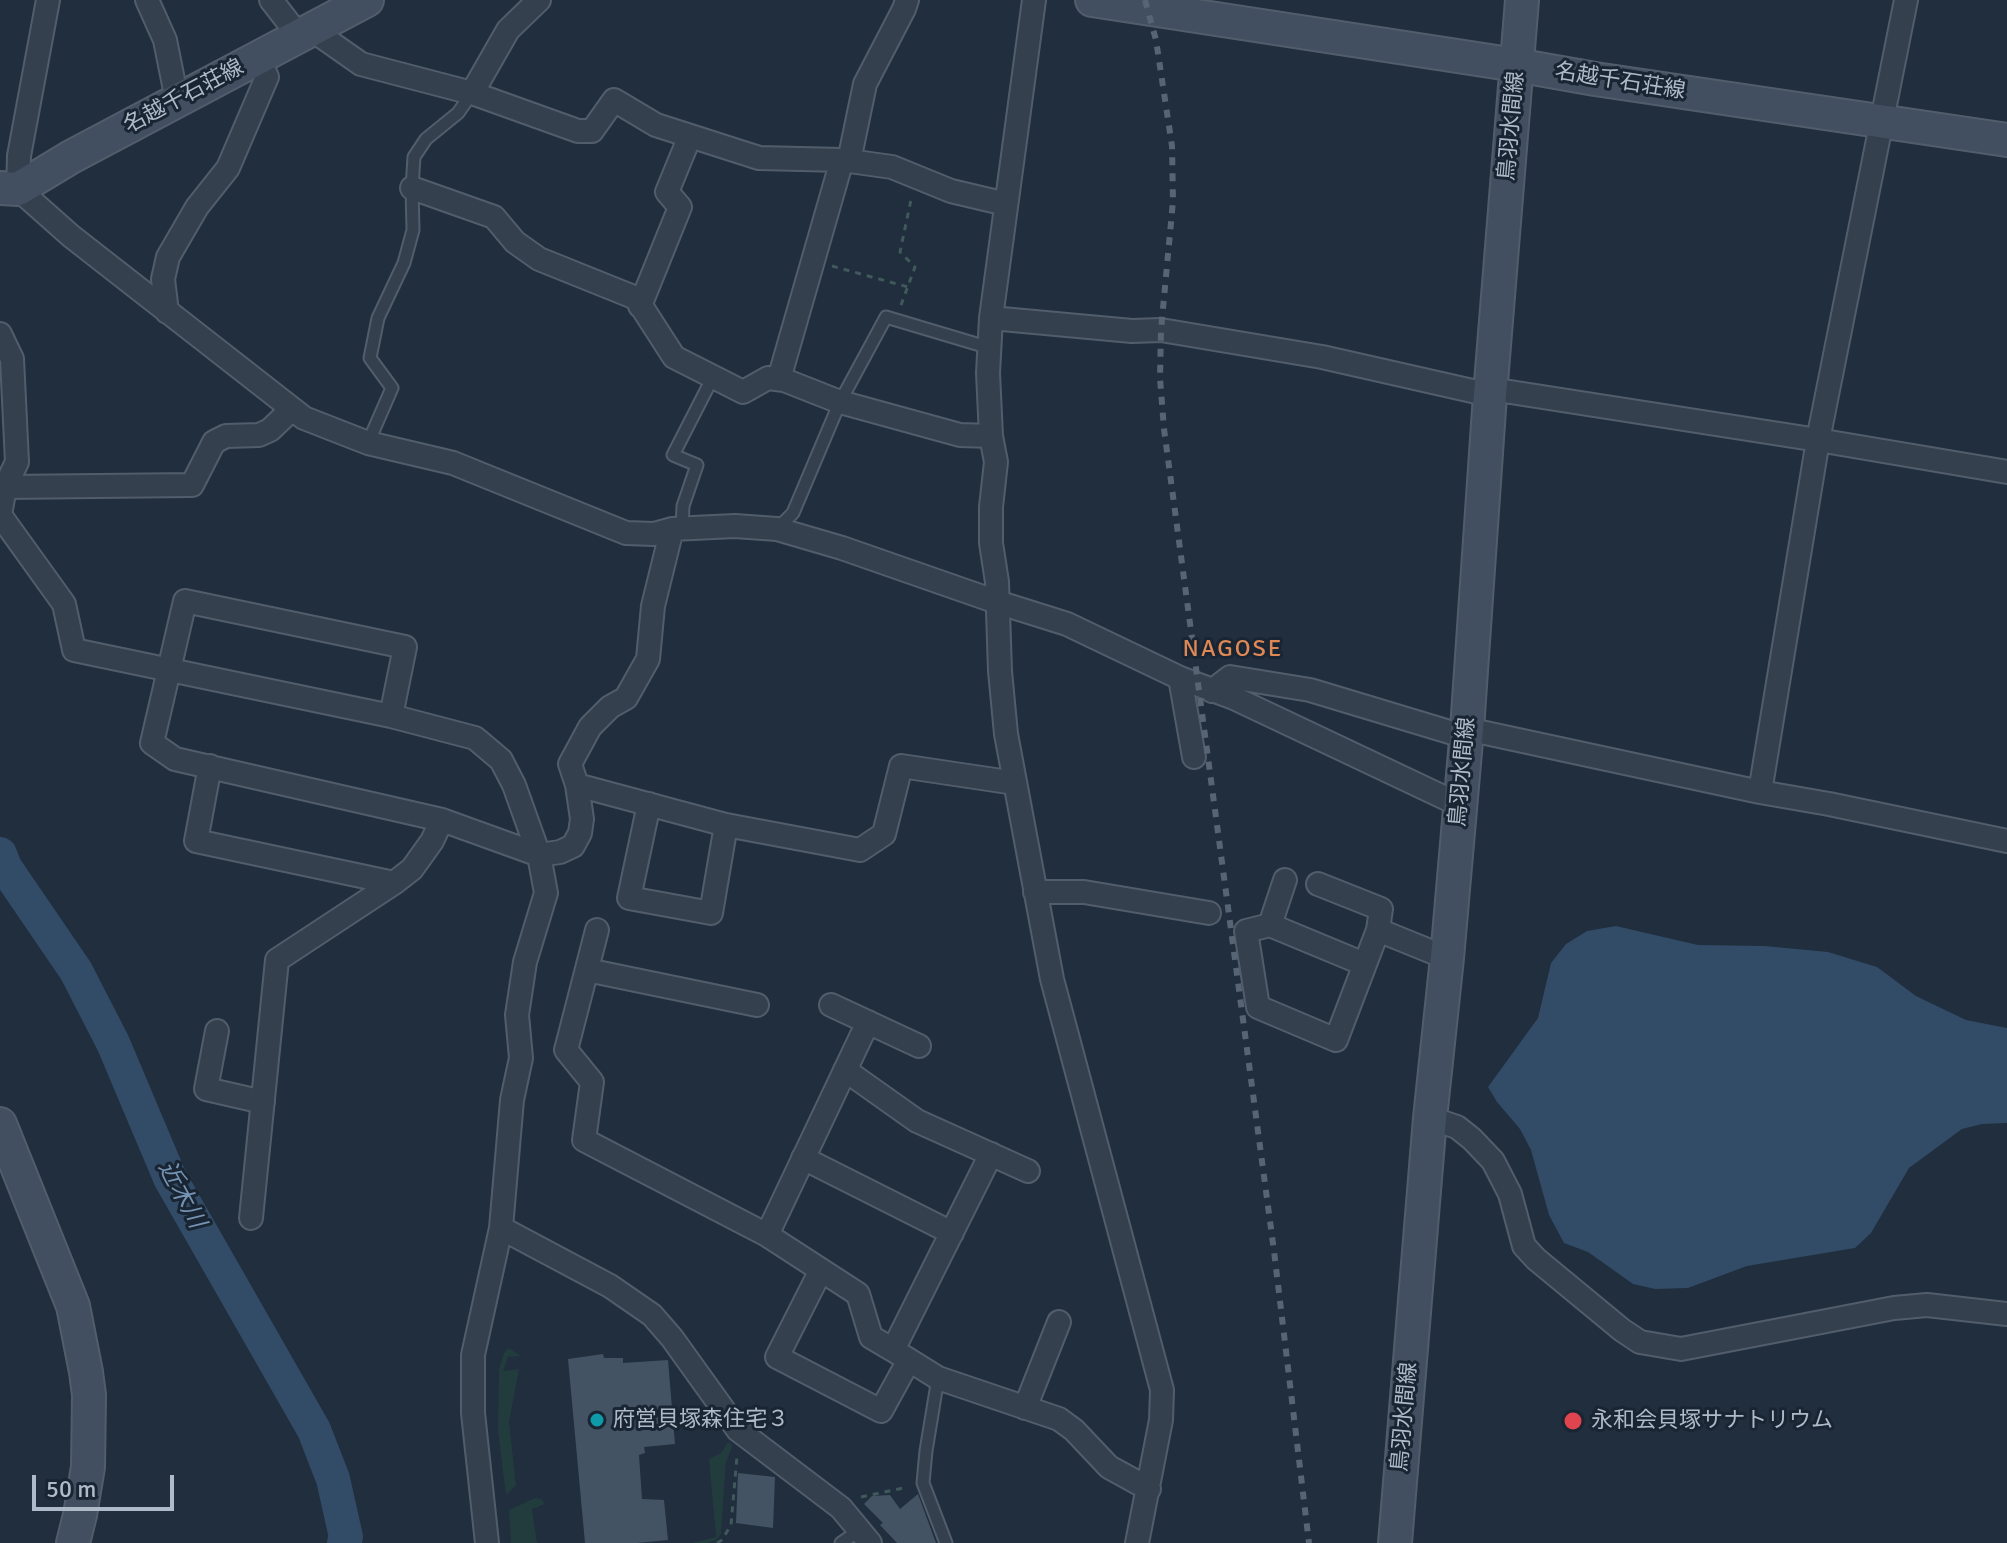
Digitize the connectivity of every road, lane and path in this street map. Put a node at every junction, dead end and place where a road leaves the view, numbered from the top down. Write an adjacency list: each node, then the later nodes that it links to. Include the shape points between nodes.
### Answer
1 (48, 0): 21 (street)
2 (147, 0): 15 (street, via 165,40)
3 (271, 0): 11 (street)
4 (367, 0): 11 (street, 名越千石荘線)
5 (539, 0): 14 (street, via 508,30)
6 (907, 0): 19 (street, via 865,84)
7 (1034, 0): 23 (street)
8 (1092, 0): 13 (street, 名越千石荘線)
9 (1522, 0): 13 (street, 鳥羽水間線)
10 (1906, 0): 16 (street)
11 (305, 32): 12 (street, 名越千石荘線); 14 (street, via 361,64)
12 (258, 57): 15 (street, 名越千石荘線); 27 (street, via 267,77 228,168 168,257 163,279)
13 (1516, 65): 16 (street, 名越千石荘線); 34 (street, 鳥羽水間線)
14 (472, 93): 17 (street, via 578,131 592,131 614,100 656,125); 22 (lane, via 414,157)
15 (177, 100): 21 (street, 名越千石荘線)
16 (1882, 121): 18 (street, 名越千石荘線); 38 (street)
17 (690, 136): 19 (street, via 759,158); 26 (street, via 667,192 680,207)
18 (2007, 140)
19 (845, 160): 20 (street); 24 (street)
20 (915, 176): 23 (street); 25 (path, via 900,252 915,267)
21 (9, 188): 27 (street)
22 (412, 188): 26 (street, via 494,217 539,259 636,298); 39 (lane, via 413,230 378,318 370,358 392,388)
23 (1006, 204): 28 (street)
24 (813, 261): 25 (path); 33 (street)
25 (908, 287): 29 (path)
26 (640, 306): 32 (street, via 674,357)
27 (167, 312): 36 (street)
28 (991, 318): 31 (street); 34 (street, via 1161,330)
29 (895, 320): 31 (lane); 35 (lane, via 886,317)
30 (0, 334): 41 (street, via 12,359 17,462)
31 (990, 348): 37 (street)
32 (713, 377): 33 (street, via 743,392 768,378); 42 (lane, via 673,455 697,465)
33 (779, 379): 35 (street)
34 (1491, 392): 38 (street); 49 (street, 鳥羽水間線)
35 (840, 402): 37 (street, via 960,435); 43 (lane, via 793,513)
36 (292, 409): 39 (street); 41 (street, via 259,435 226,436 214,442 192,485)
37 (991, 436): 44 (street, via 996,462 991,543)
38 (1818, 440): 40 (street); 54 (street)
39 (368, 443): 42 (street, via 453,463 626,533)
40 (2007, 472)
41 (5, 487): 45 (street, via 0,515 64,604 74,650)
42 (677, 529): 43 (street); 53 (street, via 653,606 648,659 626,698 590,727 570,764)
43 (777, 529): 44 (street)
44 (997, 602): 46 (street, via 1067,624); 52 (street, via 1006,734)
45 (169, 671): 48 (street); 48 (street, via 185,601 405,647); 51 (street, via 152,743 175,759)
46 (1180, 678): 47 (street); 50 (street)
47 (1212, 691): 49 (street, via 1230,677 1310,690); 56 (street)
48 (391, 716): 60 (street, via 475,738 501,760)
49 (1467, 733): 54 (street); 56 (street, 鳥羽水間線)
50 (1194, 757)
51 (210, 766): 57 (street); 62 (street, via 196,841)
52 (1015, 783): 58 (street, via 901,766 884,834 860,850); 64 (street)
53 (577, 785): 55 (street); 60 (street, via 582,819 573,846)
54 (1760, 792): 59 (street)
55 (649, 804): 58 (street); 58 (street, via 629,898 711,913)
56 (1460, 805): 69 (street, 鳥羽水間線)
57 (442, 820): 60 (street); 62 (street, via 412,869)
58 (726, 825)
59 (2007, 841)
60 (539, 855): 85 (street, via 546,893 525,962 517,1015 521,1058 512,1100)
61 (1285, 880): 66 (street)
62 (394, 883): 78 (street, via 277,960)
63 (1318, 884): 68 (street, via 1381,909)
64 (1035, 892): 65 (street, via 1084,892); 96 (street, via 1052,979 1162,1390)
65 (1209, 913)
66 (1270, 925): 70 (street); 70 (street, via 1246,931 1258,1007 1336,1040)
67 (597, 930): 71 (street)
68 (1378, 930): 69 (street); 70 (street)
69 (1447, 958): 79 (street, 鳥羽水間線)
70 (1364, 964)
71 (587, 970): 72 (street); 87 (street, via 566,1050 592,1082 584,1140)
72 (757, 1005)
73 (831, 1005): 74 (street)
74 (868, 1022): 76 (street); 77 (street)
75 (217, 1031): 78 (street, via 206,1089)
76 (919, 1046)
77 (845, 1070): 81 (street, via 917,1121); 82 (street)
78 (263, 1102): 84 (street)
79 (1430, 1118): 89 (street, via 1457,1127 1493,1161 1510,1194 1524,1246 1536,1259 1640,1342 1681,1349 1927,1305); 105 (street, 鳥羽水間線)
80 (0, 1124): 99 (street, via 73,1306 86,1372 88,1467)
81 (991, 1154): 83 (street); 86 (street)
82 (803, 1158): 86 (street); 87 (street)
83 (1028, 1171)
84 (251, 1218)
85 (501, 1228): 94 (street, via 610,1286 652,1315); 100 (street, via 473,1355 473,1413)
86 (952, 1233): 91 (street)
87 (767, 1235): 88 (street)
88 (821, 1270): 91 (street, via 858,1294 871,1337); 91 (street, via 777,1357 881,1411)
89 (2007, 1314)
90 (1059, 1322): 93 (street)
91 (901, 1355): 92 (street)
92 (938, 1378): 93 (street); 95 (lane)
93 (1025, 1408): 96 (street, via 1059,1419 1109,1467)
94 (738, 1430): 98 (street, via 841,1508); 101 (path, via 731,1525)
95 (923, 1483): 97 (path); 103 (lane)
96 (1149, 1489): 104 (street)
97 (849, 1500)
98 (865, 1536): 102 (lane)
99 (73, 1543)
100 (487, 1543)
101 (717, 1543)
102 (841, 1543)
103 (946, 1543)
104 (1137, 1543)
105 (1395, 1543)

